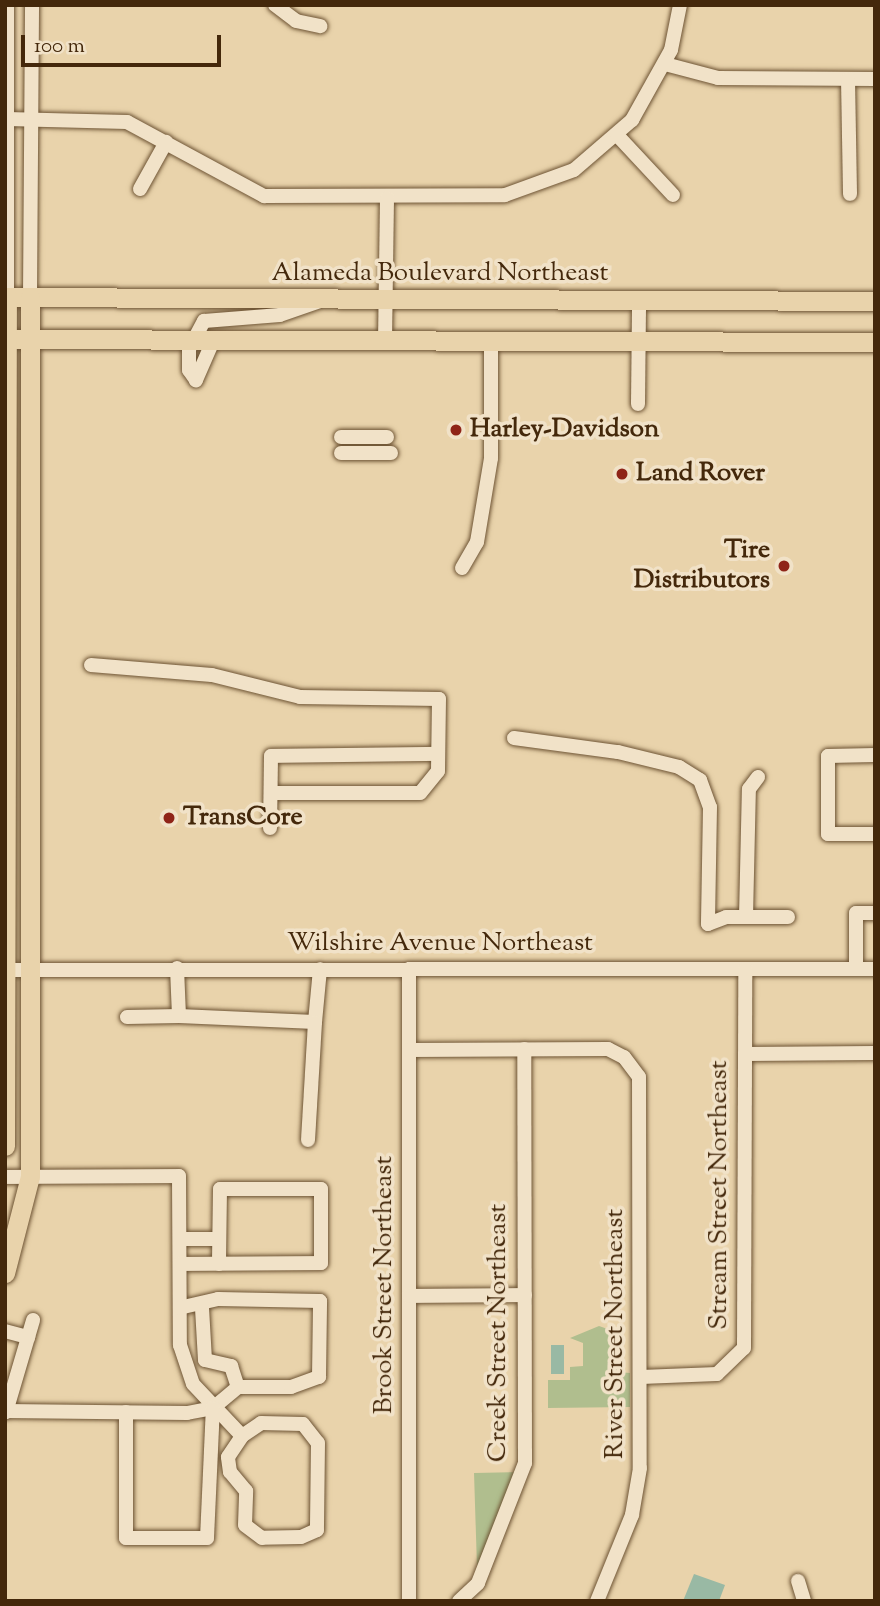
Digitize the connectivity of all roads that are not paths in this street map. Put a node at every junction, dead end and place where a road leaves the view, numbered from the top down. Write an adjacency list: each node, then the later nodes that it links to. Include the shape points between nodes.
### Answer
1 (8, 5): 9 (street)
2 (32, 5): 10 (street)
3 (275, 5): 5 (street, via 296,21)
4 (680, 5): 6 (street)
5 (320, 26)
6 (665, 64): 7 (street, via 718,78); 11 (street)
7 (848, 79): 8 (street); 15 (street)
8 (875, 79)
9 (7, 119): 10 (street); 17 (street)
10 (32, 119): 12 (street, via 120,120); 18 (street)
11 (617, 135): 14 (street); 16 (street, via 574,170 525,191)
12 (166, 142): 13 (street); 16 (street, via 264,196)
13 (141, 189)
14 (673, 194)
15 (850, 194)
16 (387, 198): 20 (street)
17 (6, 298): 18 (main road, Alameda Boulevard Northeast); 23 (main road)
18 (30, 298): 19 (main road, Alameda Boulevard Northeast); 24 (main road)
19 (324, 299): 20 (main road, Alameda Boulevard Northeast); 25 (street, via 280,315 210,319)
20 (387, 300): 22 (main road, Alameda Boulevard Northeast); 28 (street)
21 (875, 301): 22 (main road, Alameda Boulevard Northeast)
22 (639, 302): 27 (street)
23 (5, 339): 24 (main road); 37 (main road)
24 (30, 339): 25 (main road); 50 (main road)
25 (191, 341): 26 (main road); 26 (street, via 189,370 196,380)
26 (213, 341): 28 (main road)
27 (639, 341): 29 (main road); 30 (main road); 31 (street)
28 (386, 342): 29 (main road)
29 (491, 342): 36 (street, via 491,458 477,542)
30 (875, 342)
31 (638, 404)
32 (341, 437): 33 (street)
33 (387, 437)
34 (341, 453): 35 (street)
35 (391, 453)
36 (462, 568)
37 (6, 659): 44 (main road)
38 (91, 665): 40 (street, via 212,675 300,697 439,699)
39 (514, 738): 48 (street, via 618,752 679,767 700,780 710,807 708,924)
40 (438, 754): 43 (street, via 438,771 420,793); 43 (street, via 271,756)
41 (875, 755): 46 (street, via 828,756 828,834)
42 (758, 777): 48 (street, via 749,789)
43 (271, 793): 45 (street)
44 (6, 821): 57 (main road)
45 (270, 828)
46 (875, 834)
47 (875, 914): 55 (street, via 856,913)
48 (746, 917): 49 (street)
49 (788, 917)
50 (30, 968): 51 (street, Wilshire Avenue Northeast); 57 (street, Wilshire Avenue Northeast); 67 (main road)
51 (177, 968): 52 (street, Wilshire Avenue Northeast); 58 (street)
52 (320, 968): 53 (street, Wilshire Avenue Northeast); 60 (street)
53 (409, 969): 54 (street, Wilshire Avenue Northeast); 62 (street, Brook Street Northeast)
54 (745, 969): 55 (street, Wilshire Avenue Northeast); 63 (street, Stream Street Northeast)
55 (856, 969): 56 (street, Wilshire Avenue Northeast)
56 (875, 969)
57 (5, 970): 66 (main road)
58 (179, 1016): 59 (street); 60 (street)
59 (127, 1017)
60 (315, 1022): 65 (street)
61 (524, 1049): 62 (street); 74 (street, Creek Street Northeast); 81 (street, River Street Northeast, via 608,1049 631,1063 641,1086)
62 (409, 1050): 75 (street, Brook Street Northeast)
63 (745, 1054): 64 (street); 81 (street, Stream Street Northeast, via 744,1348 717,1374)
64 (875, 1054)
65 (308, 1140)
66 (5, 1146)
67 (30, 1176): 68 (street); 69 (street, via 179,1176); 73 (main road)
68 (5, 1177)
69 (180, 1239): 70 (street); 71 (street)
70 (219, 1239): 72 (street); 72 (street, via 220,1189 321,1189 321,1262)
71 (180, 1264): 72 (street); 76 (street)
72 (219, 1264)
73 (5, 1273)
74 (524, 1295): 75 (street); 89 (street, Creek Street Northeast, via 523,1472 478,1583)
75 (409, 1296): 88 (street, Brook Street Northeast)
76 (180, 1308): 77 (street); 83 (street, via 180,1345 193,1384)
77 (202, 1308): 82 (street, via 205,1360 231,1366); 82 (street, via 218,1299 320,1301 319,1377 291,1387)
78 (33, 1320): 80 (street)
79 (5, 1331): 80 (street)
80 (28, 1337): 84 (street)
81 (641, 1377): 90 (street, River Street Northeast, via 636,1497)
82 (238, 1387): 83 (street)
83 (213, 1408): 85 (street); 85 (street, via 207,1538 126,1538); 86 (street)
84 (6, 1411): 85 (street)
85 (126, 1412)
86 (242, 1436): 86 (street, via 261,1423 303,1424 318,1443 317,1530 262,1538 245,1525 246,1491 230,1472 228,1457)
87 (798, 1581): 91 (street)
88 (409, 1601)
89 (459, 1601)
90 (597, 1601)
91 (804, 1601)

